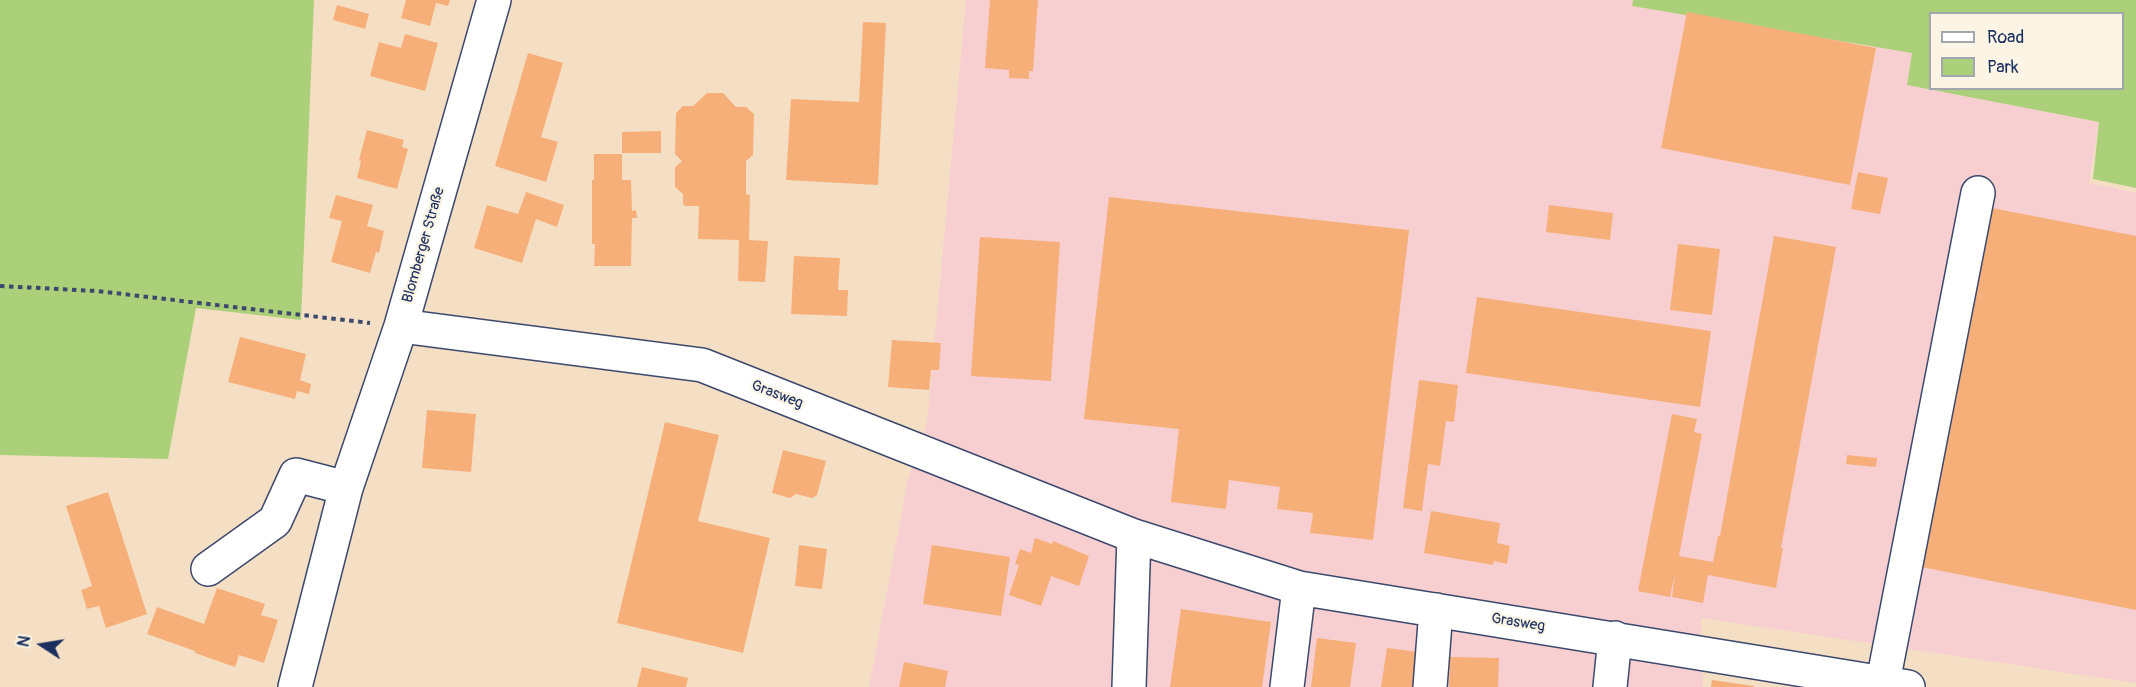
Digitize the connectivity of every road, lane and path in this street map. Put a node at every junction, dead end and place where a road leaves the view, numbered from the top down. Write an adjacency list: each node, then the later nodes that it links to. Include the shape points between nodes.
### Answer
1 (494, 0): 4 (street, Blomberger Straße)
2 (1978, 193): 11 (street)
3 (0, 286): 4 (path, via 97,291)
4 (401, 326): 5 (street, Blomberger Straße); 6 (street, Grasweg, via 702,365)
5 (346, 488): 7 (street, via 296,475 275,521); 12 (street, Blomberger Straße)
6 (1134, 536): 8 (street, Grasweg); 13 (street)
7 (208, 569)
8 (1299, 588): 9 (street, Grasweg); 14 (street)
9 (1436, 610): 10 (street, Grasweg); 15 (street)
10 (1615, 638): 11 (street, Grasweg); 16 (street)
11 (1900, 686)
12 (295, 687)
13 (1129, 687)
14 (1287, 687)
15 (1430, 687)
16 (1610, 687)

